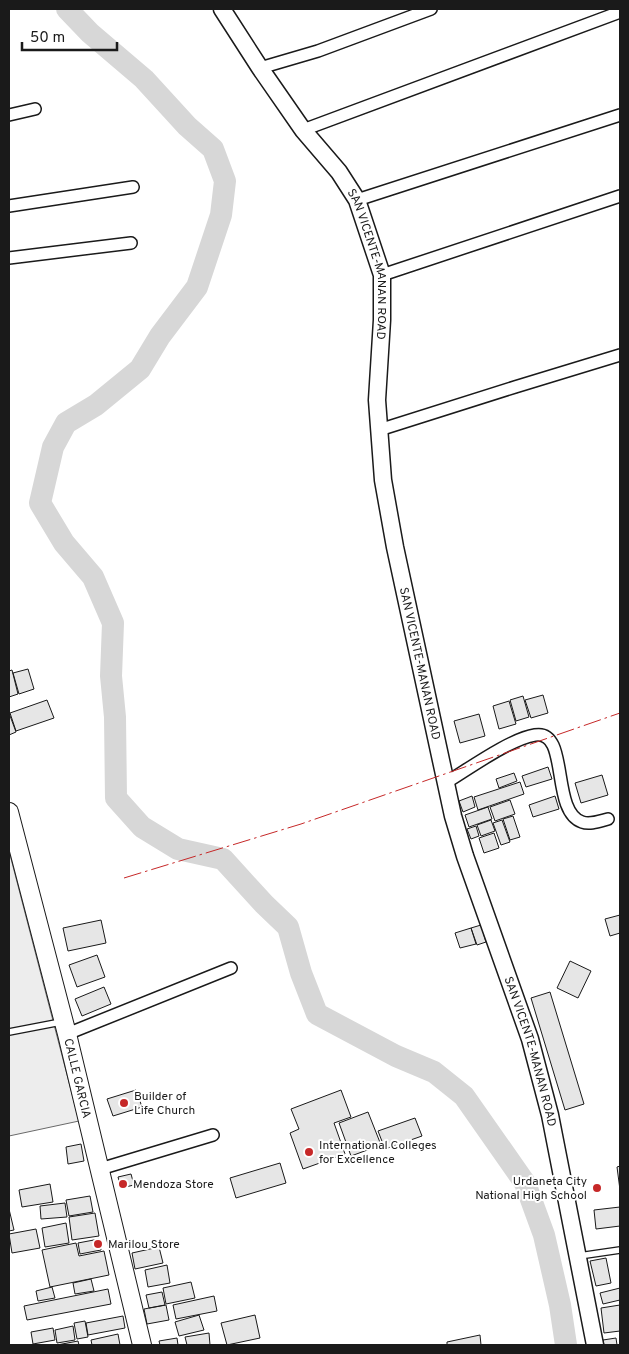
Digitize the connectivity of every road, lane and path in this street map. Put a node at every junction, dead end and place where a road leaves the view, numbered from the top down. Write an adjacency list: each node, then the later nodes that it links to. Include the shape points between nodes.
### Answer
1 (222, 9): 4 (street, SAN VICENTE-MANAN ROAD)
2 (431, 9): 4 (street, via 318,51)
3 (620, 12): 8 (street)
4 (260, 68): 8 (street, SAN VICENTE-MANAN ROAD)
5 (35, 109): 6 (street)
6 (9, 115)
7 (620, 115): 11 (street)
8 (304, 130): 11 (street, SAN VICENTE-MANAN ROAD, via 339,172)
9 (133, 187): 12 (street)
10 (620, 196): 15 (street)
11 (357, 200): 15 (street, SAN VICENTE-MANAN ROAD)
12 (9, 206)
13 (131, 243): 14 (street)
14 (9, 258)
15 (382, 276): 17 (street, SAN VICENTE-MANAN ROAD)
16 (620, 355): 17 (street)
17 (379, 430): 18 (street, SAN VICENTE-MANAN ROAD, via 383,480)
18 (447, 782): 20 (street, via 513,742 542,735 552,742 556,751 564,797 572,816 584,823); 28 (street, SAN VICENTE-MANAN ROAD, via 465,856 530,1039 550,1115)
19 (9, 812): 21 (main road, CALLE GARCIA)
20 (608, 819)
21 (12, 840): 23 (main road, CALLE GARCIA)
22 (231, 968): 23 (street)
23 (65, 1028): 24 (lane); 26 (main road, CALLE GARCIA)
24 (9, 1032)
25 (213, 1135): 26 (street)
26 (100, 1169): 29 (main road, CALLE GARCIA)
27 (620, 1250): 28 (lane)
28 (576, 1256): 30 (street, SAN VICENTE-MANAN ROAD)
29 (142, 1345)
30 (594, 1345)

